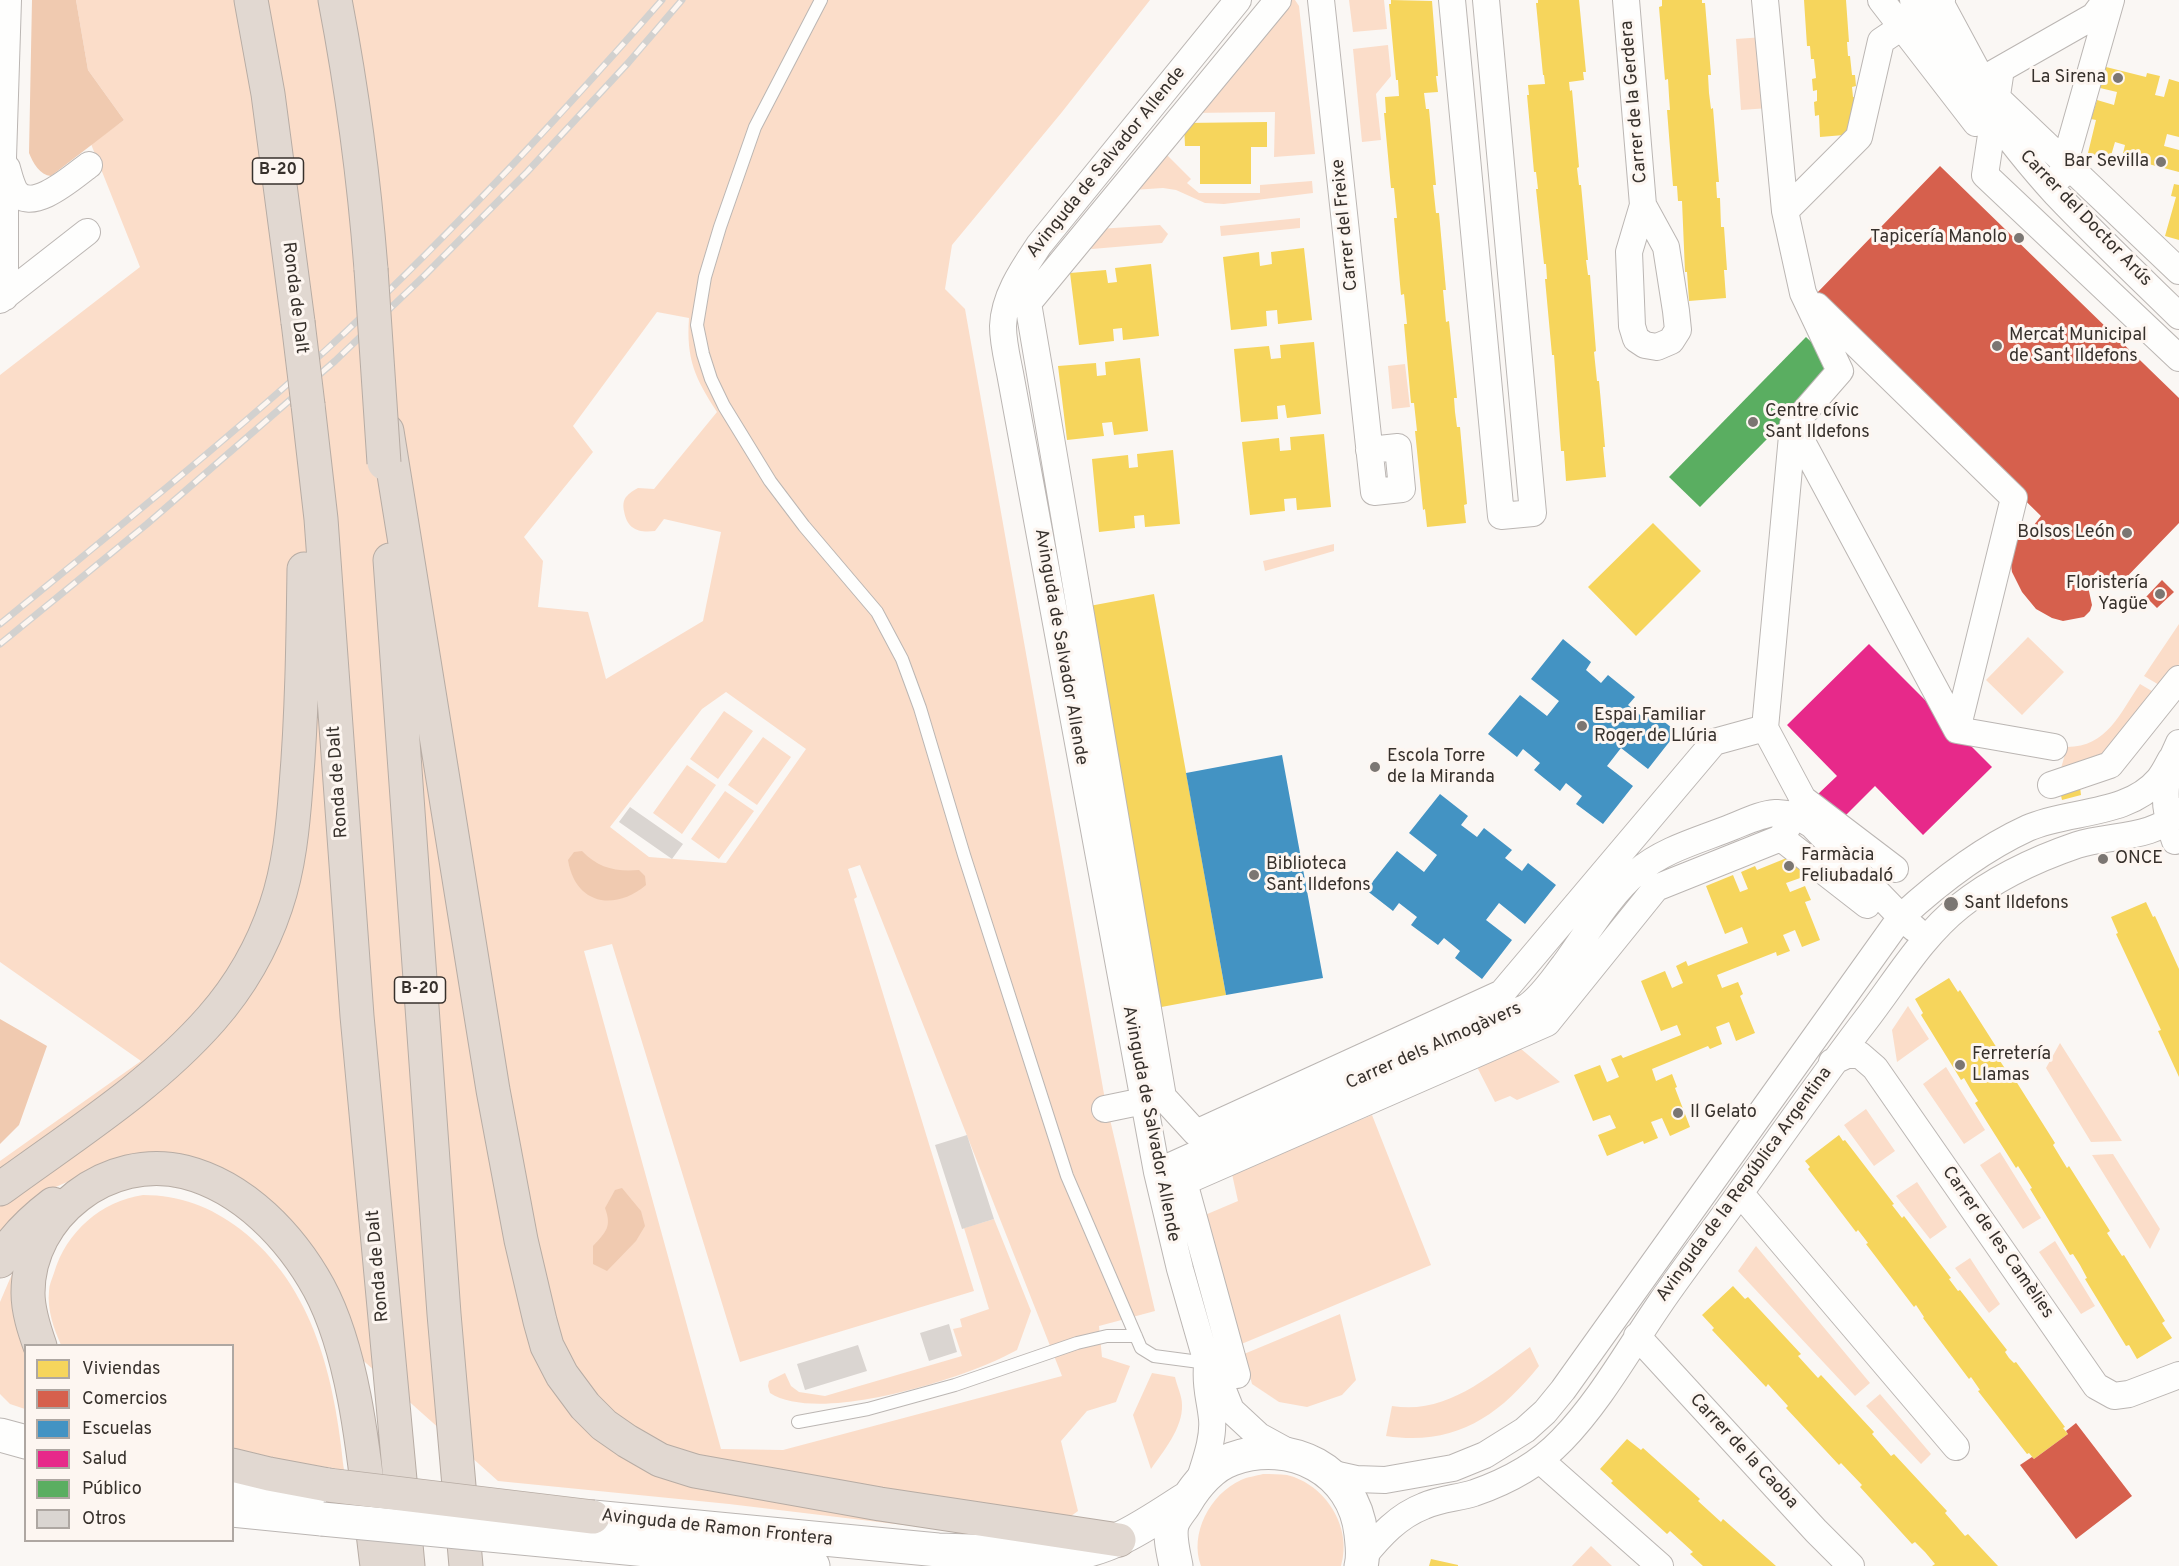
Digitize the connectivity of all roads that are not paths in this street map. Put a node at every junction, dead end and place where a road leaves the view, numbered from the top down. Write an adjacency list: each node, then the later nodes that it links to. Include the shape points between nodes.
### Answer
1 (8, 0): 17 (street)
2 (335, 0): 31 (highway, B-20, bridge, via 367,218)
3 (821, 0): 55 (lane, via 755,128 720,227 705,277 698,326 702,354 724,406 770,481 877,612 902,659 1067,1176)
4 (1238, 0): 48 (street, Avinguda de Salvador Allende, via 1039,245 1012,289 1003,325)
5 (1278, 0): 48 (street, via 1028,303)
6 (1322, 0): 30 (street, Carrer del Freixe)
7 (1486, 0): 13 (street, via 1533,513 1501,516)
8 (1626, 0): 21 (street, Carrer de la Gerdera)
9 (1765, 0): 22 (street)
10 (1881, 0): 14 (street)
11 (2106, 0): 16 (street, via 2094,15)
12 (2111, 0): 18 (street)
13 (1458, 1)
14 (1926, 7): 16 (street, Carrer del Doctor Arús); 16 (street); 22 (street, via 1881,41 1859,137)
15 (254, 10): 32 (highway, Ronda de Dalt / B-20, bridge, via 308,405)
16 (1989, 99): 18 (street); 20 (street, Carrer del Doctor Arús); 28 (street, via 1985,175)
17 (3, 158): 19 (street, via 16,192 25,199 51,192); 26 (street)
18 (2065, 162): 20 (street); 24 (street)
19 (89, 165)
20 (2056, 194): 27 (street, Carrer del Doctor Arús)
21 (1643, 205): 21 (street, Carrer de la Gerdera, via 1629,258 1632,326 1636,339 1657,347 1671,341 1678,330 1666,247)
22 (1785, 211): 25 (street)
23 (87, 232): 26 (street)
24 (2179, 272)
25 (1803, 293): 29 (street, via 1840,371); 35 (street, via 2014,498)
26 (3, 298)
27 (2179, 316)
28 (2179, 358)
29 (1793, 425): 34 (street); 35 (street)
30 (1369, 450)
31 (387, 460): 76 (highway, via 421,637 489,1067 521,1240 540,1321 562,1375 585,1406 619,1436 660,1460 695,1471); 80 (highway, B-20, via 392,597)
32 (313, 526): 52 (highway, via 294,812 284,876 264,940 241,982 173,1058 131,1095); 79 (highway, Ronda de Dalt)
33 (2179, 679): 38 (street, via 2110,765)
34 (1765, 729): 39 (street); 48 (street, via 1714,742 1503,993 1196,1133)
35 (1957, 730): 36 (street)
36 (2054, 747)
37 (2175, 751): 40 (street, Avinguda de la República Argentina, via 2147,790); 41 (street, via 2164,783)
38 (2051, 785)
39 (1799, 807): 42 (street); 43 (street); 45 (street); 50 (street, Carrer dels Almogàvers, via 1765,814 1666,853 1636,872 1530,1005)
40 (2109, 807): 41 (street, Avinguda de la República Argentina, via 2142,806); 45 (street, Avinguda de la República Argentina, via 2069,815 2010,838 1933,888)
41 (2174, 825): 46 (street, Avinguda de la República Argentina, via 2081,844 2040,859 1999,879 1960,906)
42 (1781, 838): 44 (street); 59 (street, via 1656,888 1547,1023 1184,1182)
43 (1894, 869)
44 (1867, 905)
45 (1901, 918): 46 (street); 70 (street, Avinguda de la República Argentina, via 1545,1412 1485,1455 1453,1468 1385,1480)
46 (1926, 938): 47 (street, Avinguda de la República Argentina)
47 (1832, 1062): 53 (street, Avinguda de la República Argentina); 60 (street, Carrer de les Camèlies, via 1847,1055 1860,1055 1875,1068 2096,1386 2114,1396)
48 (1153, 1099): 49 (street); 50 (street, Avinguda de Salvador Allende)
49 (1105, 1109)
50 (1157, 1172): 58 (street, Avinguda de Salvador Allende)
51 (108, 1177): 54 (highway, via 71,1193 35,1218); 57 (highway, via 57,1214 39,1246 28,1292); 78 (highway, via 147,1169 186,1172 247,1203 298,1254 335,1323 348,1371)
52 (0, 1189)
53 (1740, 1193): 56 (street, Avinguda de la República Argentina); 64 (street)
54 (0, 1261)
55 (1136, 1336): 58 (lane, via 1141,1348 1154,1356); 61 (lane, via 1107,1336 1077,1343 955,1385 868,1409)
56 (1637, 1336): 67 (street, Avinguda de la República Argentina, via 1578,1423); 84 (street, Carrer de la Caoba)
57 (39, 1344)
58 (1207, 1363): 65 (street, Avinguda de Salvador Allende, via 1220,1380 1231,1410 1259,1436); 72 (street, Avinguda de Salvador Allende, via 1205,1385 1211,1437)
59 (1237, 1375)
60 (2179, 1376)
61 (798, 1422)
62 (0, 1435): 63 (street)
63 (24, 1441)
64 (1956, 1447)
65 (1293, 1455): 70 (street, via 1313,1461); 72 (street, via 1260,1452 1231,1459 1216,1467)
66 (0, 1457): 68 (street)
67 (1540, 1460): 77 (street, Avinguda de la República Argentina, via 1500,1482 1424,1505 1396,1521); 83 (street)
68 (24, 1463)
69 (234, 1465): 73 (highway, via 269,1474)
70 (1329, 1473): 77 (street, via 1351,1499 1360,1523)
71 (234, 1485): 73 (street)
72 (1194, 1491): 76 (street, Avinguda de Ramon Frontera); 82 (street, via 1172,1526)
73 (327, 1501): 74 (street); 75 (highway, bridge)
74 (234, 1510)
75 (588, 1530): 76 (street, Avinguda de Ramon Frontera, via 1068,1554); 81 (street, Avinguda de Ramon Frontera)
76 (1119, 1540)
77 (1362, 1562)
78 (377, 1566)
79 (408, 1566)
80 (466, 1566)
81 (813, 1566)
82 (1176, 1566)
83 (1660, 1566)
84 (1851, 1566)

